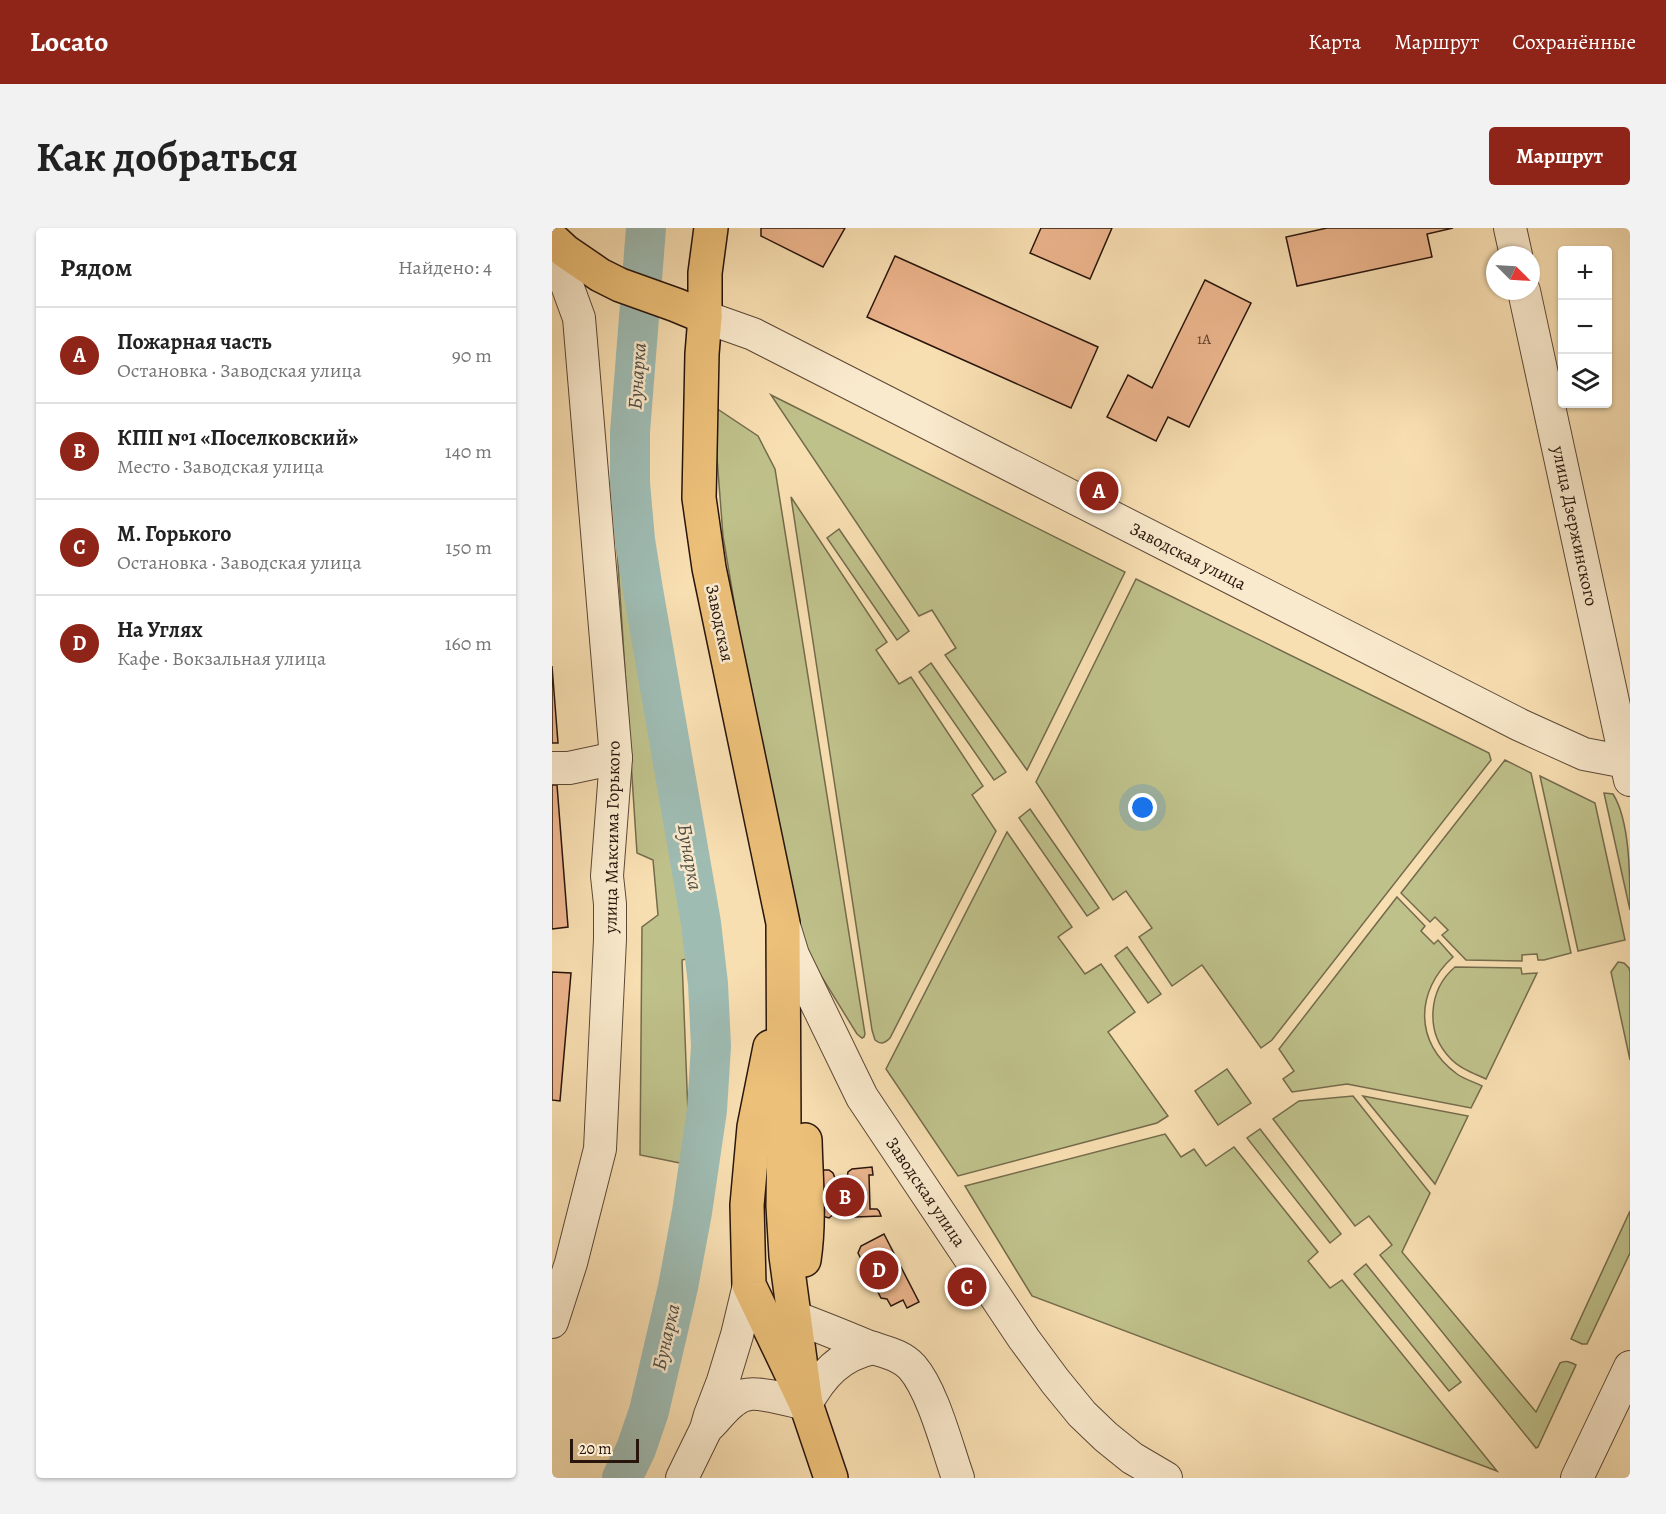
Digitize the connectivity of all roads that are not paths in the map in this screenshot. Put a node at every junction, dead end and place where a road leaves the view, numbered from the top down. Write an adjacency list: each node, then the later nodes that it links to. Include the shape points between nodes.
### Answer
1 (711, 228): 7 (main road, Заводская, via 705,273)
2 (1510, 228): 5 (street)
3 (552, 238): 7 (main road, via 600,275)
4 (552, 243): 9 (street, улица Максима Горького, via 579,318)
5 (1514, 246)
6 (1526, 300): 8 (street, улица Дзержинского)
7 (691, 311): 11 (street, Заводская улица, via 764,339 1520,725); 12 (main road, Заводская, via 702,354 699,498 709,568)
8 (1625, 728): 11 (street, улица Дзержинского)
9 (616, 758): 10 (street); 16 (street, улица Максима Горького, via 607,876 610,939 600,1149)
10 (552, 768)
11 (1628, 771)
12 (783, 923): 13 (main road, Заводская); 24 (street, Заводская улица, via 793,955 862,1097 1024,1339 1082,1414 1132,1458)
13 (776, 1206): 14 (main road); 15 (main road)
14 (749, 1285): 19 (main road); 20 (street, via 738,1335)
15 (794, 1317): 17 (street); 19 (main road)
16 (552, 1322)
17 (873, 1348): 19 (street, via 852,1354 832,1368); 23 (street, via 901,1358 918,1376 928,1392)
18 (1630, 1367): 25 (street)
19 (806, 1404): 20 (street, via 746,1394 730,1403); 22 (main road)
20 (706, 1429): 21 (street)
21 (682, 1478)
22 (831, 1478)
23 (958, 1478)
24 (1166, 1478)
25 (1577, 1478)

